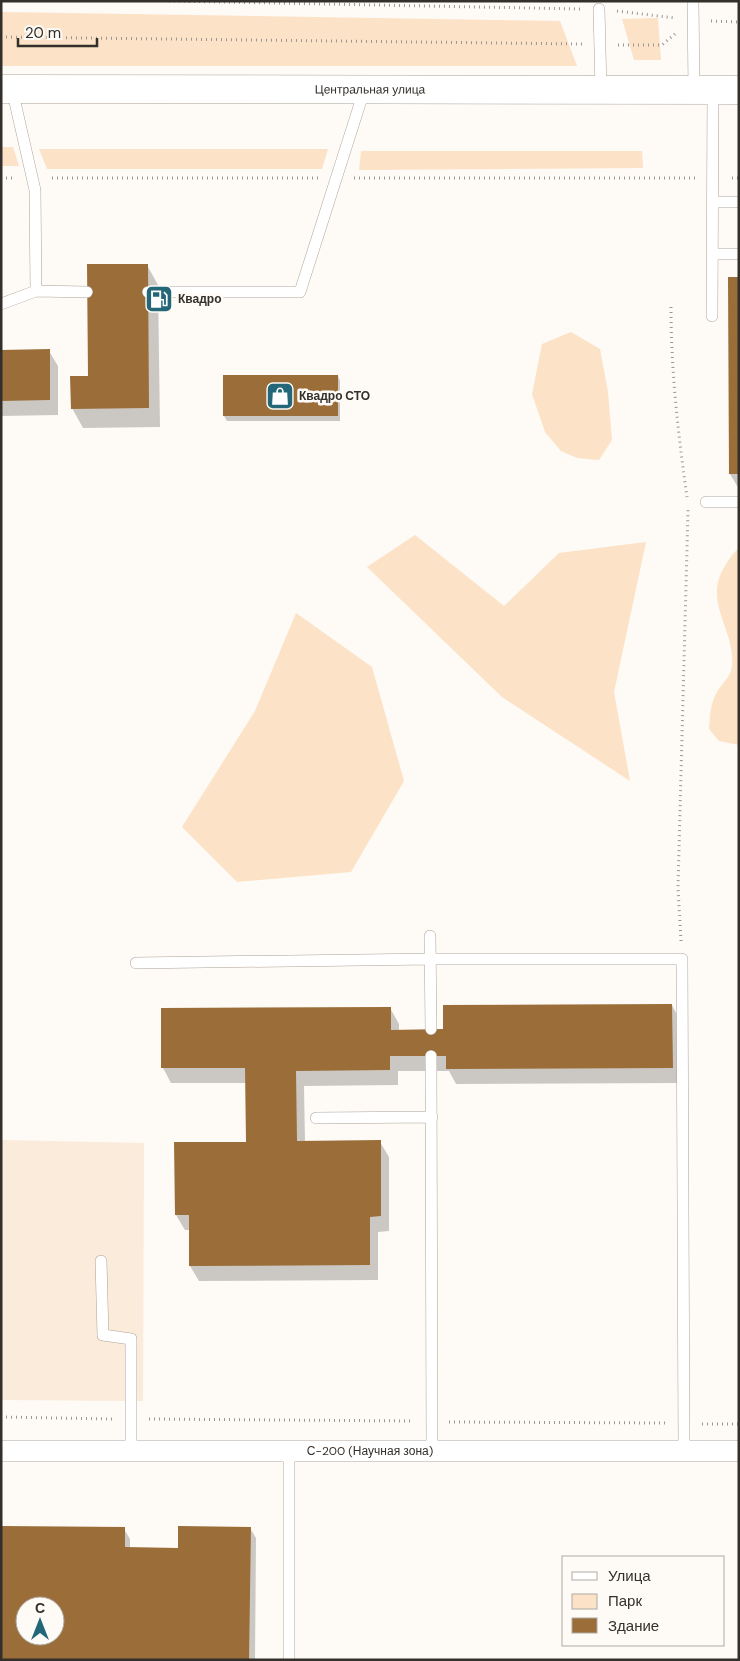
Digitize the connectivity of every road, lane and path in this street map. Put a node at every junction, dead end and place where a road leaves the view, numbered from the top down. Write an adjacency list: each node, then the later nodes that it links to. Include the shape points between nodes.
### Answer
1 (169, 1): 3 (path)
2 (693, 1): 4 (lane)
3 (599, 9): 4 (path); 7 (lane)
4 (693, 20): 5 (path); 7 (path, via 662,45); 11 (lane)
5 (739, 22)
6 (1, 37): 7 (path)
7 (600, 45): 10 (lane)
8 (6, 89): 9 (main road, Центральная улица); 13 (lane)
9 (365, 90): 10 (main road, Центральная улица); 14 (lane)
10 (601, 90): 11 (main road, Центральная улица)
11 (715, 90): 15 (lane)
12 (1, 178): 13 (path)
13 (32, 178): 14 (path); 21 (lane, via 35,190)
14 (337, 178): 15 (path); 23 (lane, via 300,292)
15 (712, 178): 16 (path); 17 (lane)
16 (739, 178)
17 (712, 202): 18 (lane); 19 (lane)
18 (739, 202)
19 (712, 254): 20 (lane); 26 (lane)
20 (739, 254)
21 (36, 291): 22 (lane); 24 (lane)
22 (87, 292)
23 (148, 292)
24 (1, 304)
25 (671, 307): 31 (path, via 671,350 688,506 678,888)
26 (712, 316)
27 (706, 502): 28 (lane)
28 (739, 502)
29 (430, 936): 30 (lane)
30 (430, 959): 31 (lane); 32 (lane); 33 (lane)
31 (682, 959): 41 (lane)
32 (136, 963)
33 (431, 1029)
34 (431, 1056): 35 (lane)
35 (432, 1117): 36 (lane); 40 (lane)
36 (316, 1118)
37 (101, 1261): 39 (lane, via 103,1335 131,1339)
38 (1, 1417): 39 (path)
39 (131, 1419): 40 (path); 44 (lane)
40 (432, 1421): 41 (path); 46 (lane)
41 (684, 1424): 42 (path); 47 (lane)
42 (739, 1424)
43 (1, 1451): 44 (street, С-200 (Научная зона))
44 (131, 1451): 45 (street, С-200 (Научная зона))
45 (289, 1451): 46 (street, С-200 (Научная зона)); 49 (lane)
46 (432, 1451): 47 (street, С-200 (Научная зона))
47 (684, 1451): 48 (street, С-200 (Научная зона))
48 (739, 1451)
49 (289, 1660)

